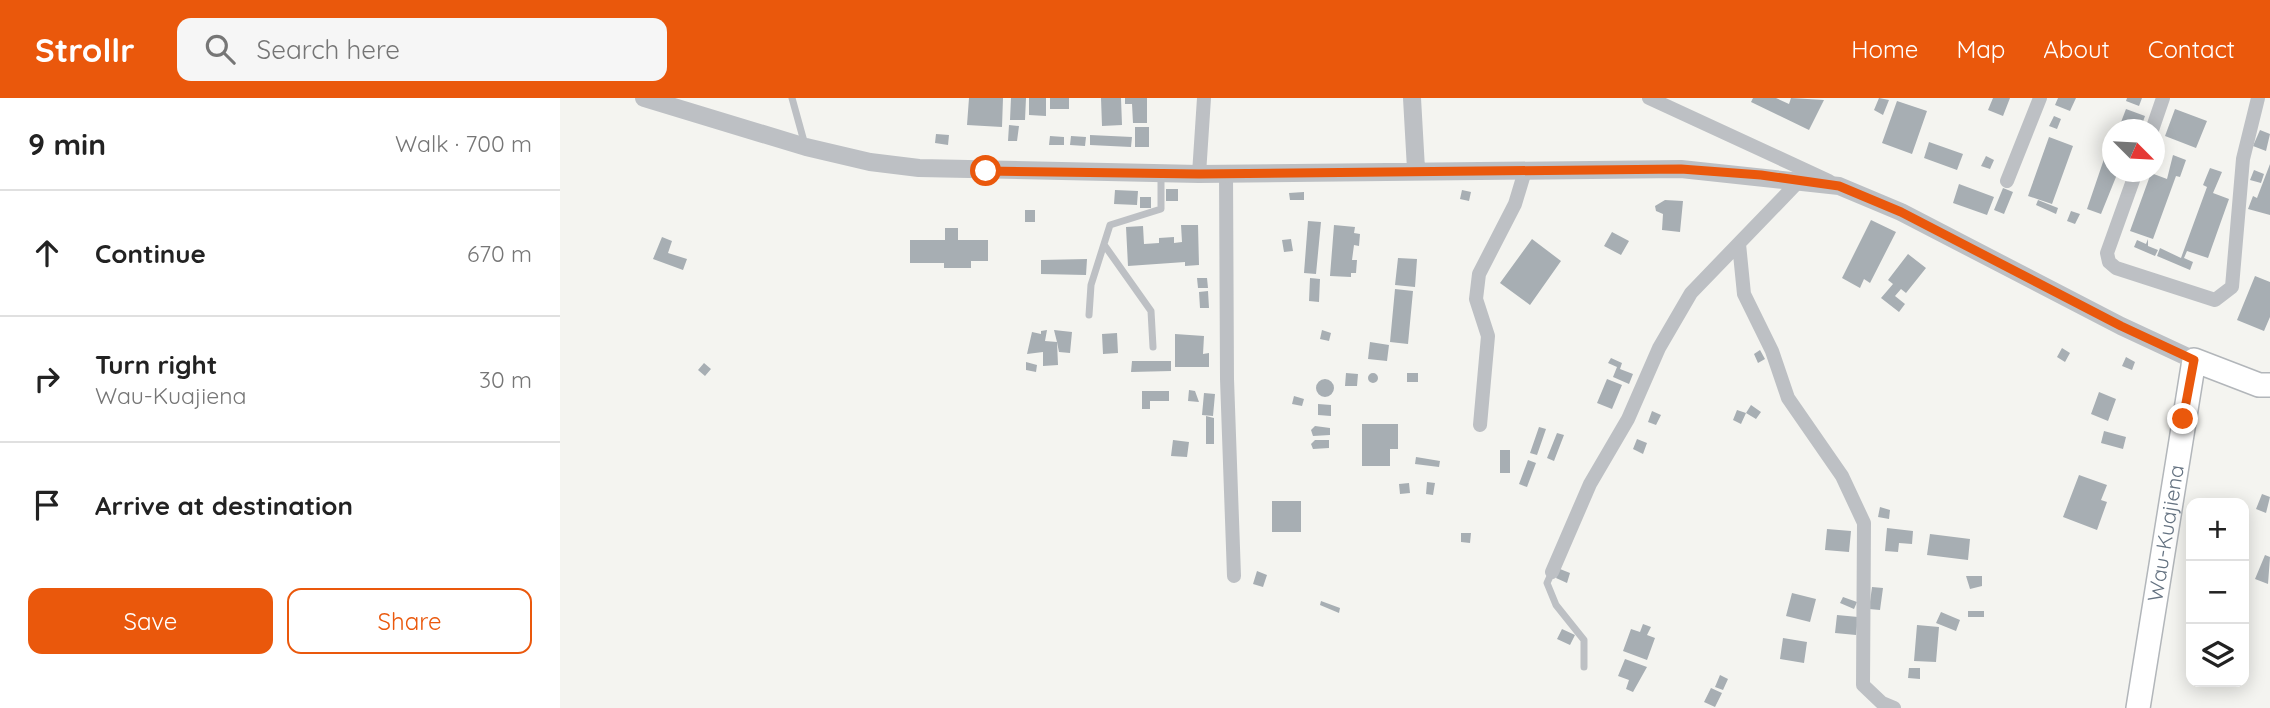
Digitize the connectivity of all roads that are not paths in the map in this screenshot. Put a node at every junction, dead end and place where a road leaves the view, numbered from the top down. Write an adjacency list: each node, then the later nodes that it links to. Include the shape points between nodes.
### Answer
1 (644, 98): 10 (street)
2 (792, 98): 10 (lane)
3 (1204, 98): 15 (street)
4 (1412, 98): 11 (street)
5 (1649, 98): 19 (street)
6 (2040, 98): 17 (street)
7 (2163, 98): 9 (street)
8 (2258, 98): 18 (street, via 2243,159 2232,287 2225,296 2215,300 2109,262 2106,253)
9 (2156, 119)
10 (806, 147): 13 (street, via 919,168)
11 (1416, 169): 12 (street); 14 (street)
12 (1525, 171): 16 (street, via 1681,169); 26 (street, via 1515,204 1479,274 1476,299 1488,336)
13 (1161, 173): 15 (street); 21 (lane, via 1161,209 1110,225)
14 (1226, 173): 15 (street); 28 (street)
15 (1199, 174)
16 (1800, 180): 19 (street); 20 (street)
17 (2007, 181)
18 (2132, 182)
19 (1839, 186): 24 (street, via 1901,212)
20 (1739, 244): 27 (street, via 1691,293 1659,348 1628,419 1590,484); 30 (street, via 1744,294 1772,351 1788,398 1842,476 1864,523 1863,685)
21 (1105, 246): 22 (lane, via 1091,285); 23 (lane, via 1151,311)
22 (1089, 315)
23 (1153, 347)
24 (2194, 360): 25 (main road); 31 (main road, Wau-Kuajiena)
25 (2270, 386)
26 (1480, 425)
27 (1552, 572): 29 (lane, via 1547,583 1556,605 1584,640)
28 (1234, 576)
29 (1584, 667)
30 (1894, 708)
31 (2138, 708)

